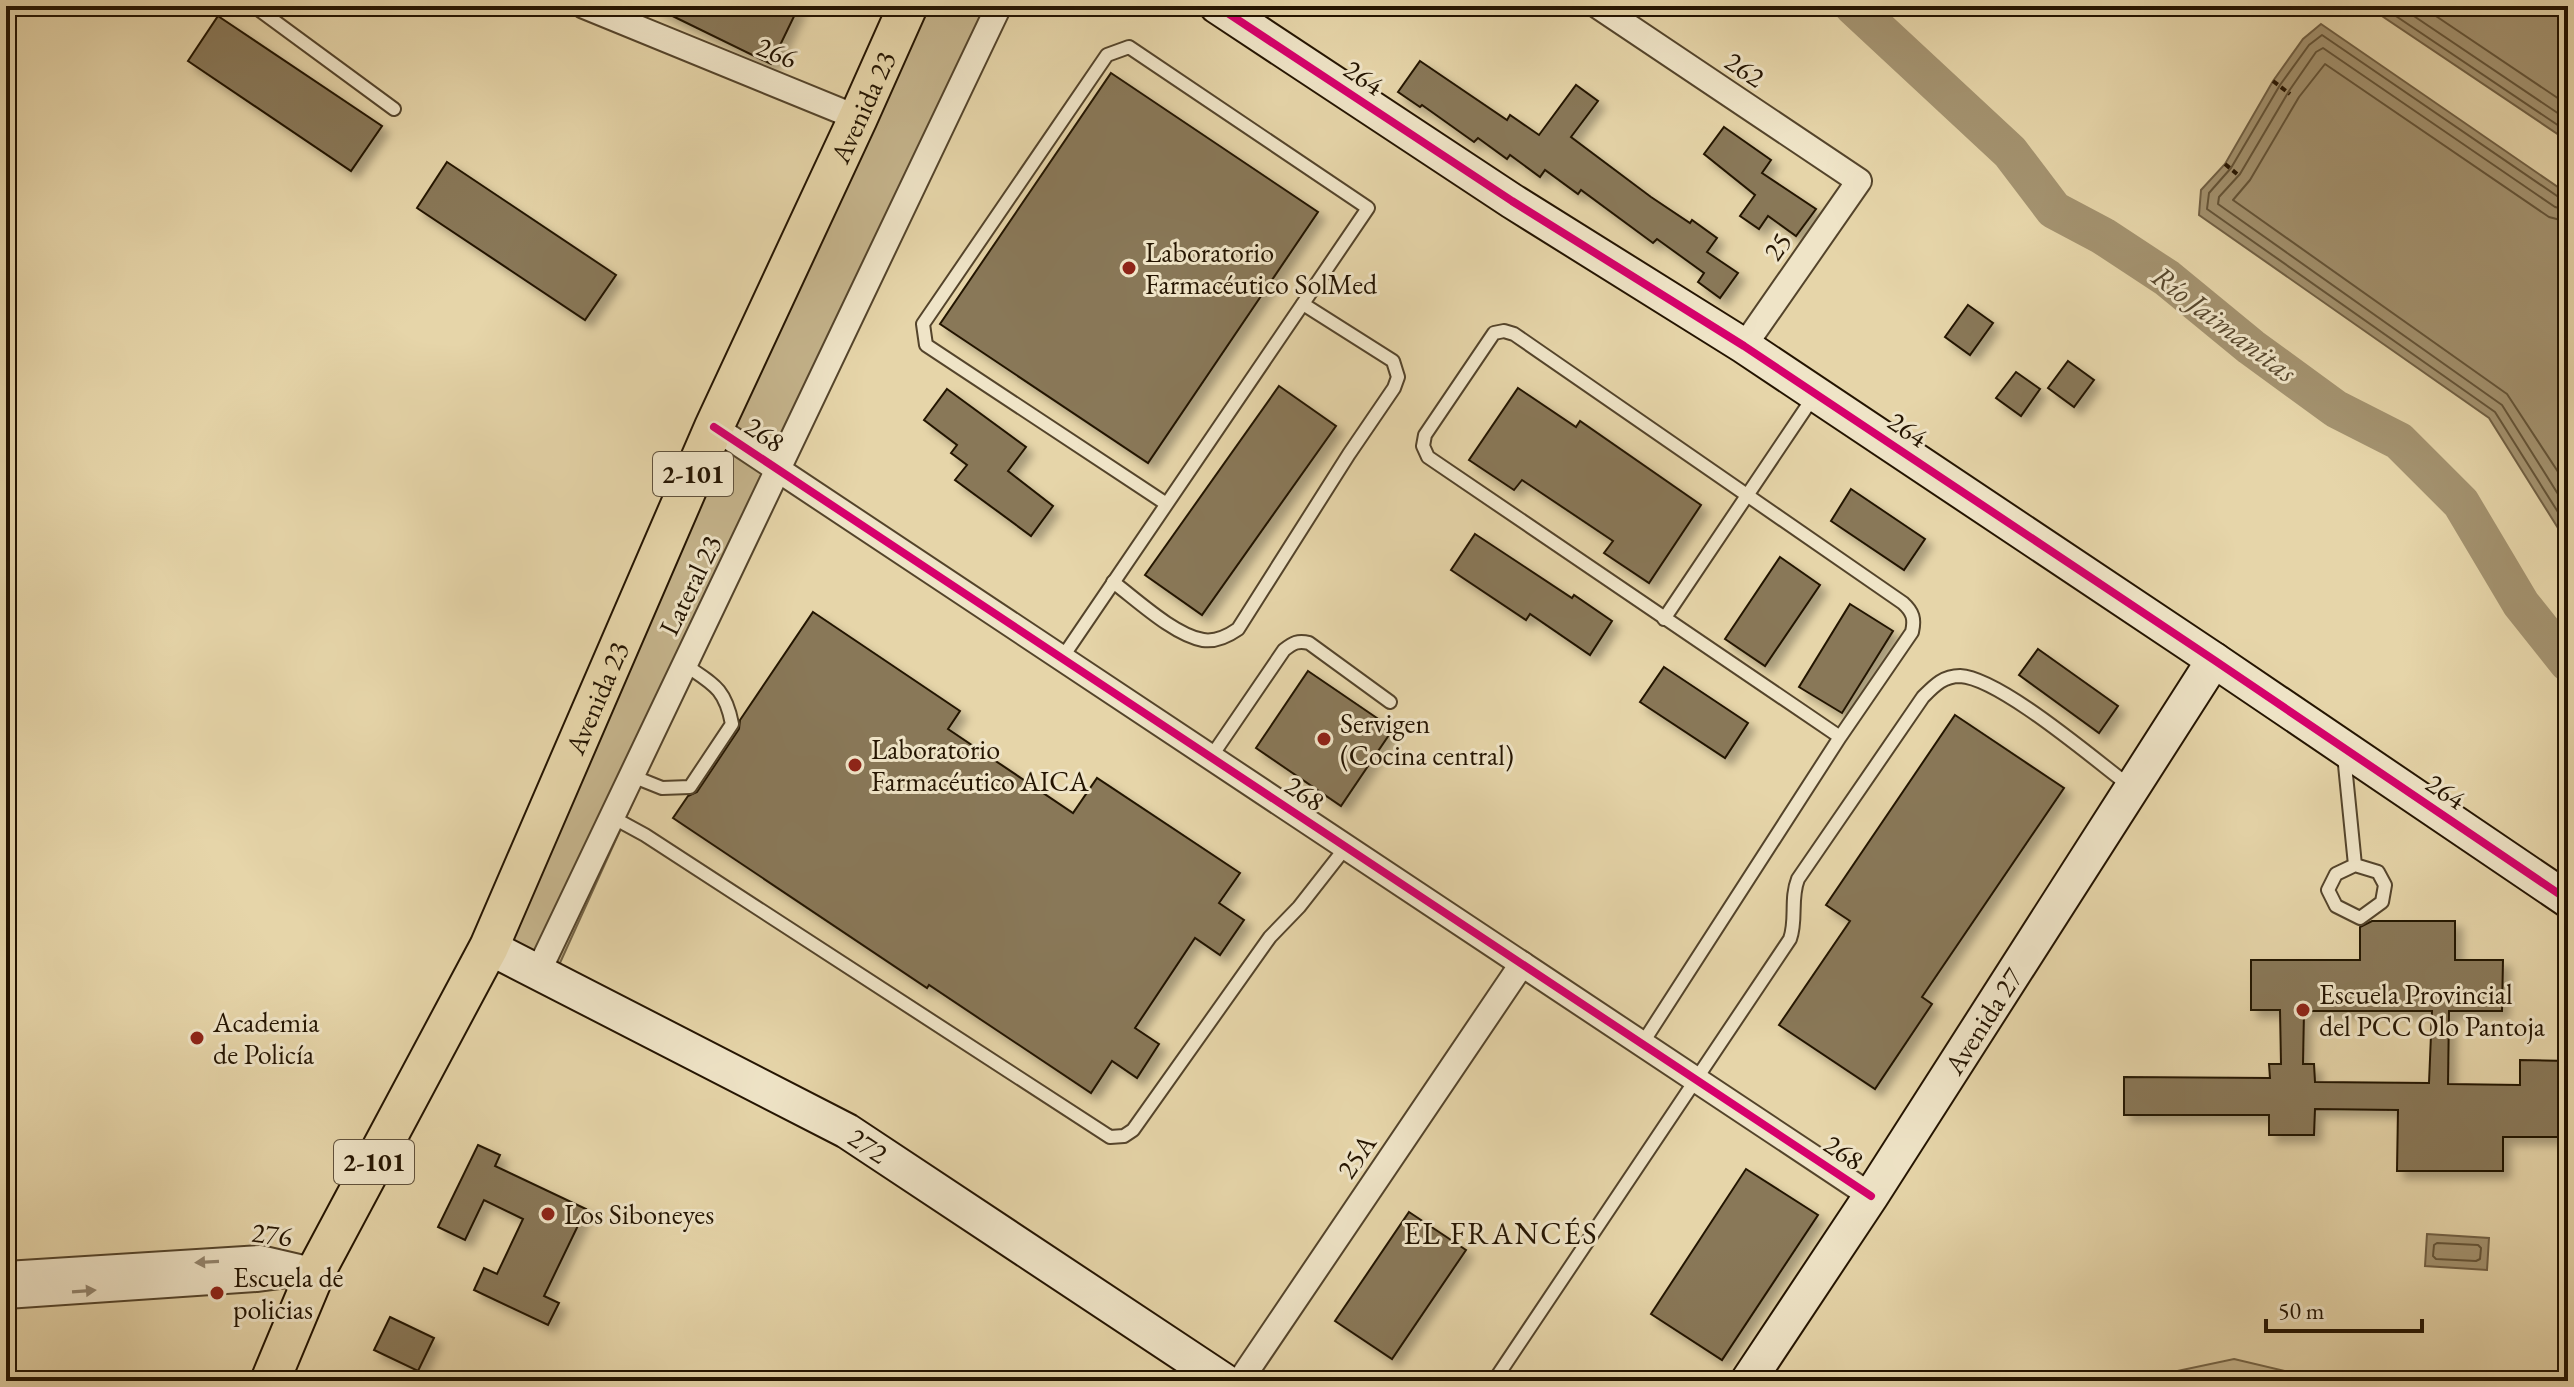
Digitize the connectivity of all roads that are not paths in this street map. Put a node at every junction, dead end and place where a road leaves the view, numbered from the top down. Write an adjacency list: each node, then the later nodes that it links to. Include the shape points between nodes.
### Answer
1 (254, 6): 7 (lane)
2 (584, 6): 8 (street, 266)
3 (908, 6): 8 (main road, Avenida 23 / 2-101)
4 (999, 6): 14 (street, Lateral 23)
5 (1217, 6): 11 (street, 264)
6 (1598, 6): 9 (street, 262)
7 (394, 109)
8 (858, 118): 13 (main road, Avenida 23 / 2-101)
9 (1859, 181): 11 (street, 25)
10 (1303, 304): 16 (lane); 16 (lane, via 1368,208 1129,47 1107,55 923,324 926,345); 17 (lane, via 1393,361 1398,377 1238,629 1205,641 1182,632)
11 (1744, 346): 12 (street, 264)
12 (1815, 394): 15 (lane); 20 (street, 264)
13 (714, 427): 14 (street, 268); 32 (main road, Avenida 23 / 2-101)
14 (778, 469): 19 (street, 268); 21 (street, Lateral 23)
15 (1747, 496): 18 (lane); 18 (lane, via 1514,334 1499,331 1489,338 1425,435 1428,457); 23 (lane, via 1913,615 1912,632)
16 (1165, 503): 17 (lane)
17 (1113, 582): 19 (lane)
18 (1664, 619): 23 (lane)
19 (1062, 658): 25 (street, 268)
20 (2214, 660): 24 (street, 264); 27 (street, Avenida 27)
21 (685, 665): 26 (street, Lateral 23); 26 (lane, via 719,688 732,724 690,787 662,788)
22 (1390, 702): 25 (lane, via 1309,643 1293,643)
23 (1840, 737): 35 (lane)
24 (2343, 748): 30 (lane); 31 (street, 264)
25 (1211, 757): 29 (street, 268)
26 (632, 776): 28 (street, Lateral 23)
27 (2131, 787): 36 (lane, via 1985,682 1960,676 1935,684 1798,879 1790,939); 37 (street, Avenida 27)
28 (612, 817): 29 (lane, via 1110,1137 1133,1130 1270,937); 34 (street, Lateral 23)
29 (1346, 847): 33 (street, 268)
30 (2355, 865): 30 (lane, via 2336,874 2328,890 2336,906 2360,918 2382,902 2385,885 2378,872)
31 (2568, 900)
32 (489, 947): 34 (street, 272); 38 (main road, Avenida 23 / 2-101)
33 (1522, 964): 35 (street, 268); 43 (street, 25A)
34 (538, 972): 42 (street, 272, via 847,1131)
35 (1642, 1044): 36 (street, 268)
36 (1695, 1079): 37 (street, 268); 44 (lane)
37 (1871, 1196): 45 (street, Avenida 27)
38 (316, 1271): 39 (street, 276, one-way to 39, via 260,1258); 40 (street, 276, one-way to 38); 41 (main road, Avenida 23 / 2-101)
39 (6, 1274)
40 (6, 1296)
41 (270, 1381)
42 (1224, 1381)
43 (1240, 1381)
44 (1494, 1381)
45 (1748, 1381)

